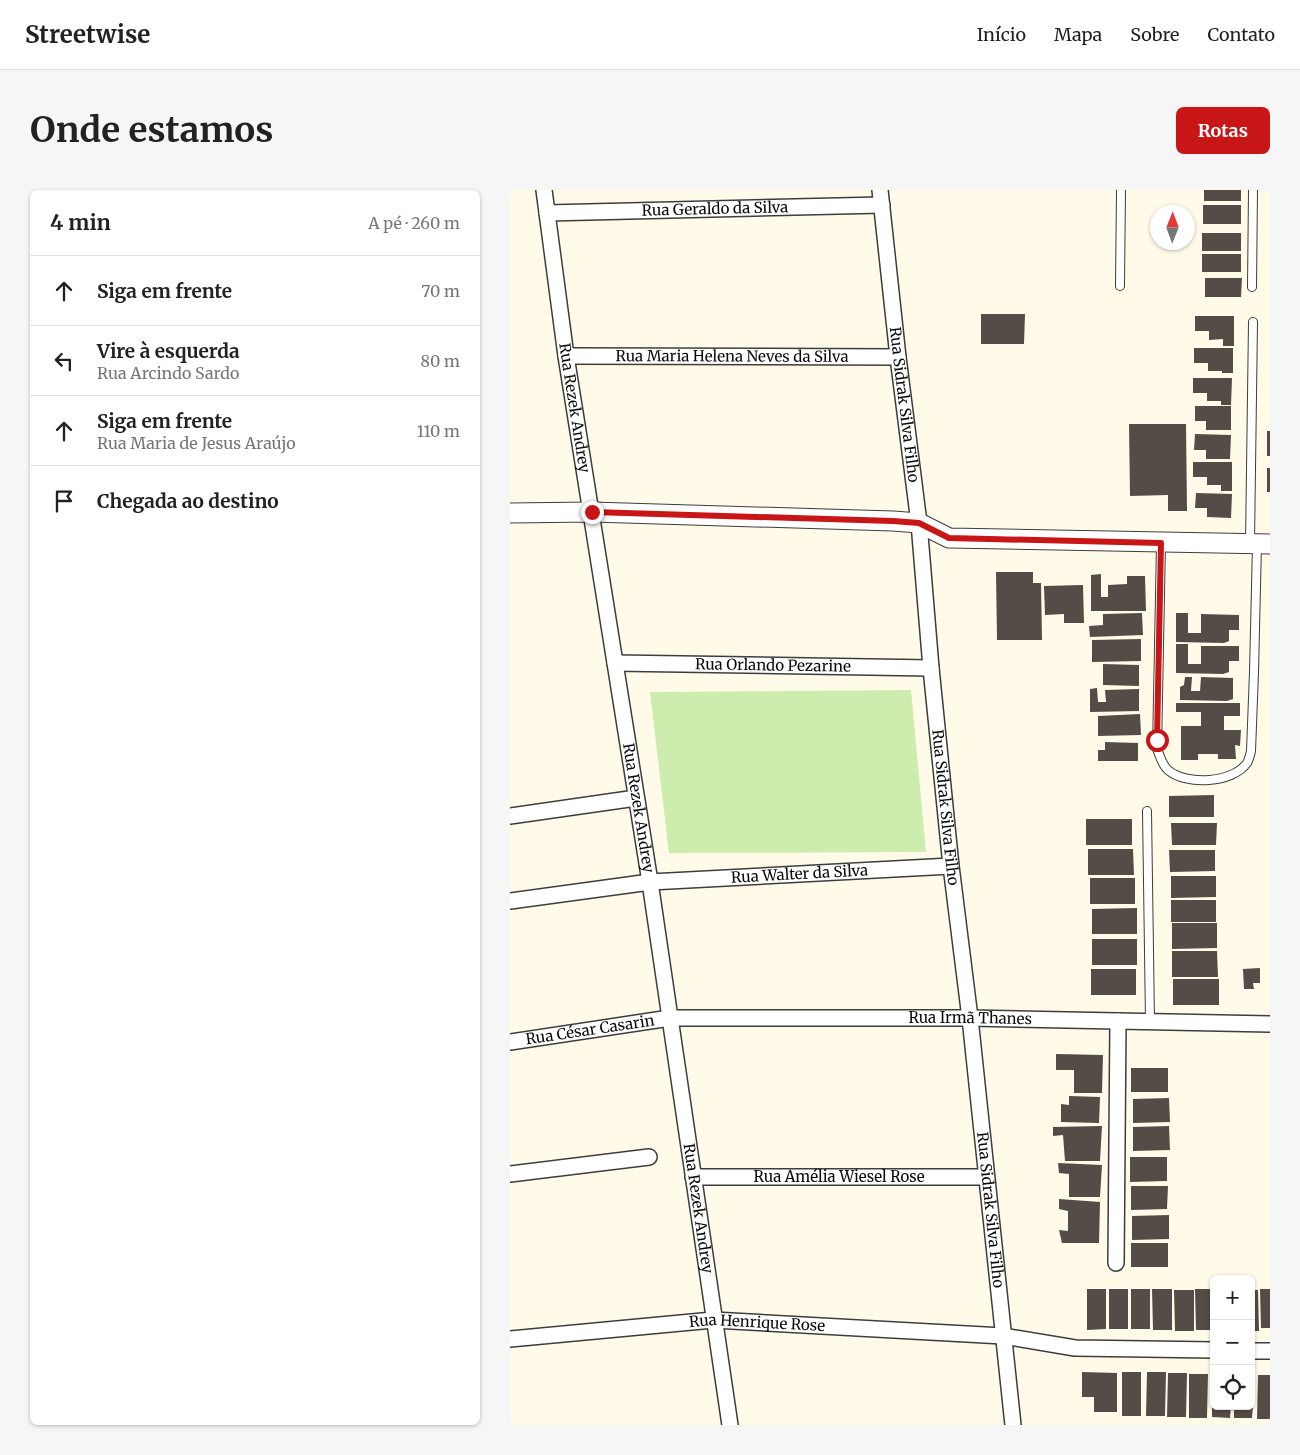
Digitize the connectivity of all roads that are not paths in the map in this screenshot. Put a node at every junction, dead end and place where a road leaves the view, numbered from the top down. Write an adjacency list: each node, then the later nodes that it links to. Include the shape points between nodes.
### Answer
1 (544, 190): 5 (street, Rua Rezek Andrey)
2 (1121, 190): 6 (lane)
3 (1253, 190): 7 (lane)
4 (881, 198): 5 (street, Rua Geraldo da Silva); 10 (street, Rua Sidrak Silva Filho)
5 (547, 213): 9 (street, Rua Rezek Andrey)
6 (1120, 286)
7 (1252, 287)
8 (1252, 322): 15 (lane)
9 (566, 356): 10 (street, Rua Maria Helena Neves da Silva); 11 (street, Rua Rezek Andrey)
10 (898, 357): 13 (street, Rua Sidrak Silva Filho)
11 (592, 512): 12 (street); 13 (street); 16 (street, Rua Rezek Andrey)
12 (510, 513)
13 (919, 523): 14 (street, via 949,538); 17 (street, Rua Sidrak Silva Filho)
14 (1161, 543): 15 (street); 15 (lane, via 1157,749 1166,769 1175,775 1216,780 1237,772 1248,762 1251,751)
15 (1259, 544)
16 (615, 663): 17 (street, Rua Orlando Pezarine); 18 (street, Rua Rezek Andrey)
17 (931, 668): 21 (street, Rua Sidrak Silva Filho)
18 (636, 798): 20 (street); 22 (street, Rua Rezek Andrey)
19 (1147, 811): 27 (lane)
20 (510, 816)
21 (951, 866): 22 (street, Rua Walter da Silva); 25 (street, Rua Sidrak Silva Filho)
22 (650, 882): 23 (street, Rua Walter da Silva); 24 (street, Rua Rezek Andrey)
23 (510, 901)
24 (670, 1018): 25 (street, Rua Irmã Thanes); 29 (street, Rua César Casarin); 32 (street, Rua Rezek Andrey)
25 (970, 1018): 26 (street, Rua Irmã Thanes); 33 (street, Rua Sidrak Silva Filho)
26 (1118, 1021): 27 (street, Rua Irmã Thanes); 34 (street)
27 (1150, 1021): 28 (street, Rua Irmã Thanes)
28 (1270, 1024)
29 (510, 1042)
30 (649, 1157): 31 (street)
31 (510, 1174)
32 (693, 1177): 33 (street, Rua Amélia Wiesel Rose); 35 (street, Rua Rezek Andrey)
33 (986, 1177): 36 (street, Rua Sidrak Silva Filho)
34 (1116, 1263)
35 (713, 1320): 36 (street, Rua Henrique Rose); 37 (street, Rua Henrique Rose); 41 (street, Rua Rezek Andrey)
36 (1003, 1336): 38 (street, Rua Henrique Rose, via 1075,1348); 42 (street, Rua Sidrak Silva Filho)
37 (510, 1339)
38 (1210, 1350)
39 (1255, 1351): 40 (street)
40 (1270, 1351)
41 (730, 1425)
42 (1013, 1425)

